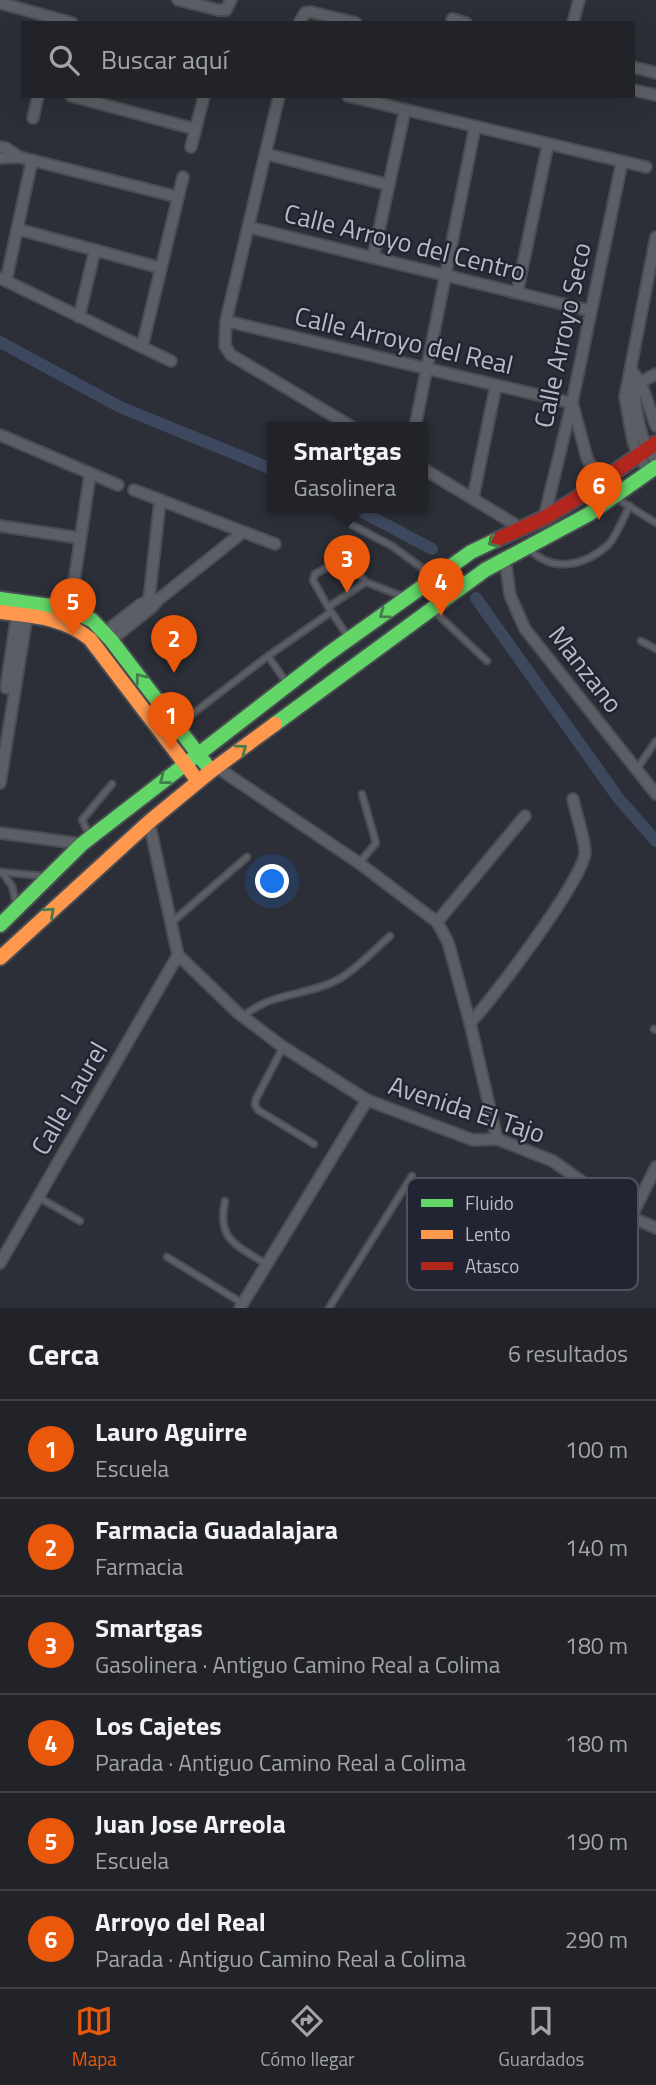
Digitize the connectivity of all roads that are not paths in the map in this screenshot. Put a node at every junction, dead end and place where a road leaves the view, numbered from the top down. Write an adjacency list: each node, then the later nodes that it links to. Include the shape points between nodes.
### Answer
1 (178, 0): 2 (street, via 218,10 226,10)
2 (231, 0)
3 (579, 0): 10 (street)
4 (0, 3): 6 (street)
5 (452, 19): 9 (street)
6 (55, 21)
7 (300, 21): 8 (street, via 311,12)
8 (348, 21)
9 (459, 21)
10 (574, 21)
11 (635, 68): 12 (street)
12 (656, 74)
13 (635, 90): 14 (street)
14 (656, 95)
15 (38, 98): 21 (street)
16 (79, 98): 23 (street)
17 (203, 98): 23 (street)
18 (279, 98): 27 (street)
19 (356, 98): 20 (street)
20 (405, 110): 22 (street); 34 (street)
21 (33, 118)
22 (475, 127): 24 (street); 42 (street)
23 (195, 129): 26 (street)
24 (548, 144): 31 (street); 45 (street)
25 (0, 147): 28 (street)
26 (191, 147)
27 (266, 154): 34 (street); 36 (street)
28 (19, 157): 29 (street); 30 (street)
29 (0, 158)
30 (32, 160): 35 (street); 37 (street)
31 (622, 162): 32 (street); 47 (street, Calle Arroyo Seco)
32 (646, 167)
33 (183, 177): 35 (street)
34 (389, 185): 40 (street)
35 (178, 197): 41 (street)
36 (248, 227): 40 (street, Calle Arroyo del Centro); 49 (street)
37 (17, 229): 39 (street); 43 (street)
38 (656, 237): 46 (street)
39 (95, 250): 41 (street); 48 (street)
40 (373, 258): 42 (street, Calle Arroyo del Centro)
41 (161, 268): 50 (street)
42 (445, 275): 45 (street, Calle Arroyo del Centro); 52 (street)
43 (3, 279): 48 (street)
44 (656, 288): 46 (street)
45 (517, 293): 47 (street, Calle Arroyo del Centro)
46 (645, 296): 55 (street)
47 (591, 311): 56 (street, Calle Arroyo Seco)
48 (79, 317): 50 (street)
49 (226, 321): 52 (street, Calle Arroyo del Real); 57 (street, via 225,346 231,355)
50 (142, 347): 51 (street)
51 (170, 361)
52 (426, 369): 54 (street, Calle Arroyo del Real); 58 (street)
53 (656, 374): 55 (street)
54 (496, 385): 56 (street, Calle Arroyo del Real); 68 (street)
55 (633, 385): 59 (street); 61 (street, via 634,426)
56 (572, 403): 64 (street, via 587,458); 71 (street, Calle Arroyo Seco)
57 (344, 422)
58 (416, 422)
59 (656, 426)
60 (0, 435): 63 (street)
61 (650, 458): 64 (main road); 67 (main road)
62 (428, 472): 68 (street)
63 (90, 475): 65 (street); 77 (street)
64 (600, 483): 71 (main road)
65 (118, 485)
66 (134, 490): 69 (street)
67 (614, 497): 70 (lane); 79 (main road)
68 (473, 498): 75 (street)
69 (160, 501): 76 (street); 85 (street)
70 (630, 506): 72 (lane); 79 (lane, via 609,543 585,560 561,566 538,559)
71 (544, 517): 75 (main road)
72 (656, 523)
73 (352, 525): 81 (lane, via 392,546)
74 (0, 526): 77 (street)
75 (521, 528): 81 (main road, one-way to 81, via 471,552)
76 (243, 532): 78 (street); 85 (street)
77 (80, 538): 87 (street)
78 (275, 544)
79 (527, 547): 80 (main road)
80 (505, 559): 86 (main road); 105 (street, Manzano, via 510,595 525,629)
81 (435, 578): 83 (main road)
82 (366, 582): 83 (lane); 88 (lane); 88 (lane, via 341,560 315,574 313,580)
83 (407, 598): 92 (main road, one-way to 92)
84 (0, 599): 87 (main road)
85 (153, 602): 91 (street)
86 (431, 607): 96 (lane); 104 (main road, one-way to 86)
87 (68, 608): 91 (main road, via 92,620)
88 (330, 609): 92 (lane); 95 (lane)
89 (0, 612): 90 (main road)
90 (22, 615): 98 (street); 103 (main road, via 81,630)
91 (108, 636): 99 (main road, one-way to 91)
92 (350, 639): 97 (main road)
93 (641, 641): 94 (lane)
94 (656, 649)
95 (268, 656): 97 (lane); 99 (lane)
96 (487, 661)
97 (288, 684): 101 (main road)
98 (7, 688): 102 (street)
99 (177, 725): 101 (main road)
100 (656, 741): 105 (lane)
101 (199, 754): 103 (main road); 104 (main road)
102 (2, 759): 107 (street)
103 (185, 764): 106 (main road); 115 (main road, one-way to 115)
104 (214, 769): 106 (main road); 117 (street)
105 (636, 770): 110 (street, Manzano)
106 (198, 781): 113 (main road)
107 (0, 783)
108 (112, 783): 115 (lane, via 82,820)
109 (362, 794): 117 (lane, via 376,843)
110 (656, 794)
111 (573, 799): 128 (street, via 585,851 582,864 560,904)
112 (525, 816): 121 (street)
113 (149, 822): 122 (street); 126 (main road, one-way to 113)
114 (0, 833): 115 (street)
115 (86, 840): 119 (main road)
116 (247, 858): 122 (lane)
117 (359, 863): 121 (street)
118 (1, 872): 119 (lane); 120 (lane, via 12,887)
119 (50, 876): 120 (main road)
120 (17, 909): 123 (main road)
121 (437, 922): 128 (street, via 448,942)
122 (171, 923): 125 (street)
123 (0, 925)
124 (390, 936): 127 (lane, via 341,978 269,1000)
125 (178, 955): 127 (street, Avenida El Tajo); 138 (street, Calle Laurel)
126 (0, 958)
127 (243, 1017): 129 (street, Avenida El Tajo)
128 (470, 1023): 131 (street)
129 (283, 1047): 130 (street, Avenida El Tajo); 132 (lane, via 255,1105)
130 (367, 1100): 131 (street, Avenida El Tajo, via 473,1140); 146 (street)
131 (497, 1139): 136 (street, Avenida El Tajo, via 553,1161)
132 (314, 1144)
133 (656, 1167): 140 (street)
134 (412, 1175): 135 (lane)
135 (410, 1178)
136 (577, 1178)
137 (407, 1183): 148 (lane)
138 (38, 1197): 142 (lane); 145 (street, Calle Laurel)
139 (225, 1201): 146 (lane, via 221,1220 228,1237)
140 (638, 1203)
141 (638, 1220): 143 (street, Avenida El Tajo)
142 (80, 1221)
143 (656, 1228)
144 (167, 1257): 147 (lane)
145 (0, 1264)
146 (266, 1264): 147 (street)
147 (241, 1306)
148 (329, 1308)

